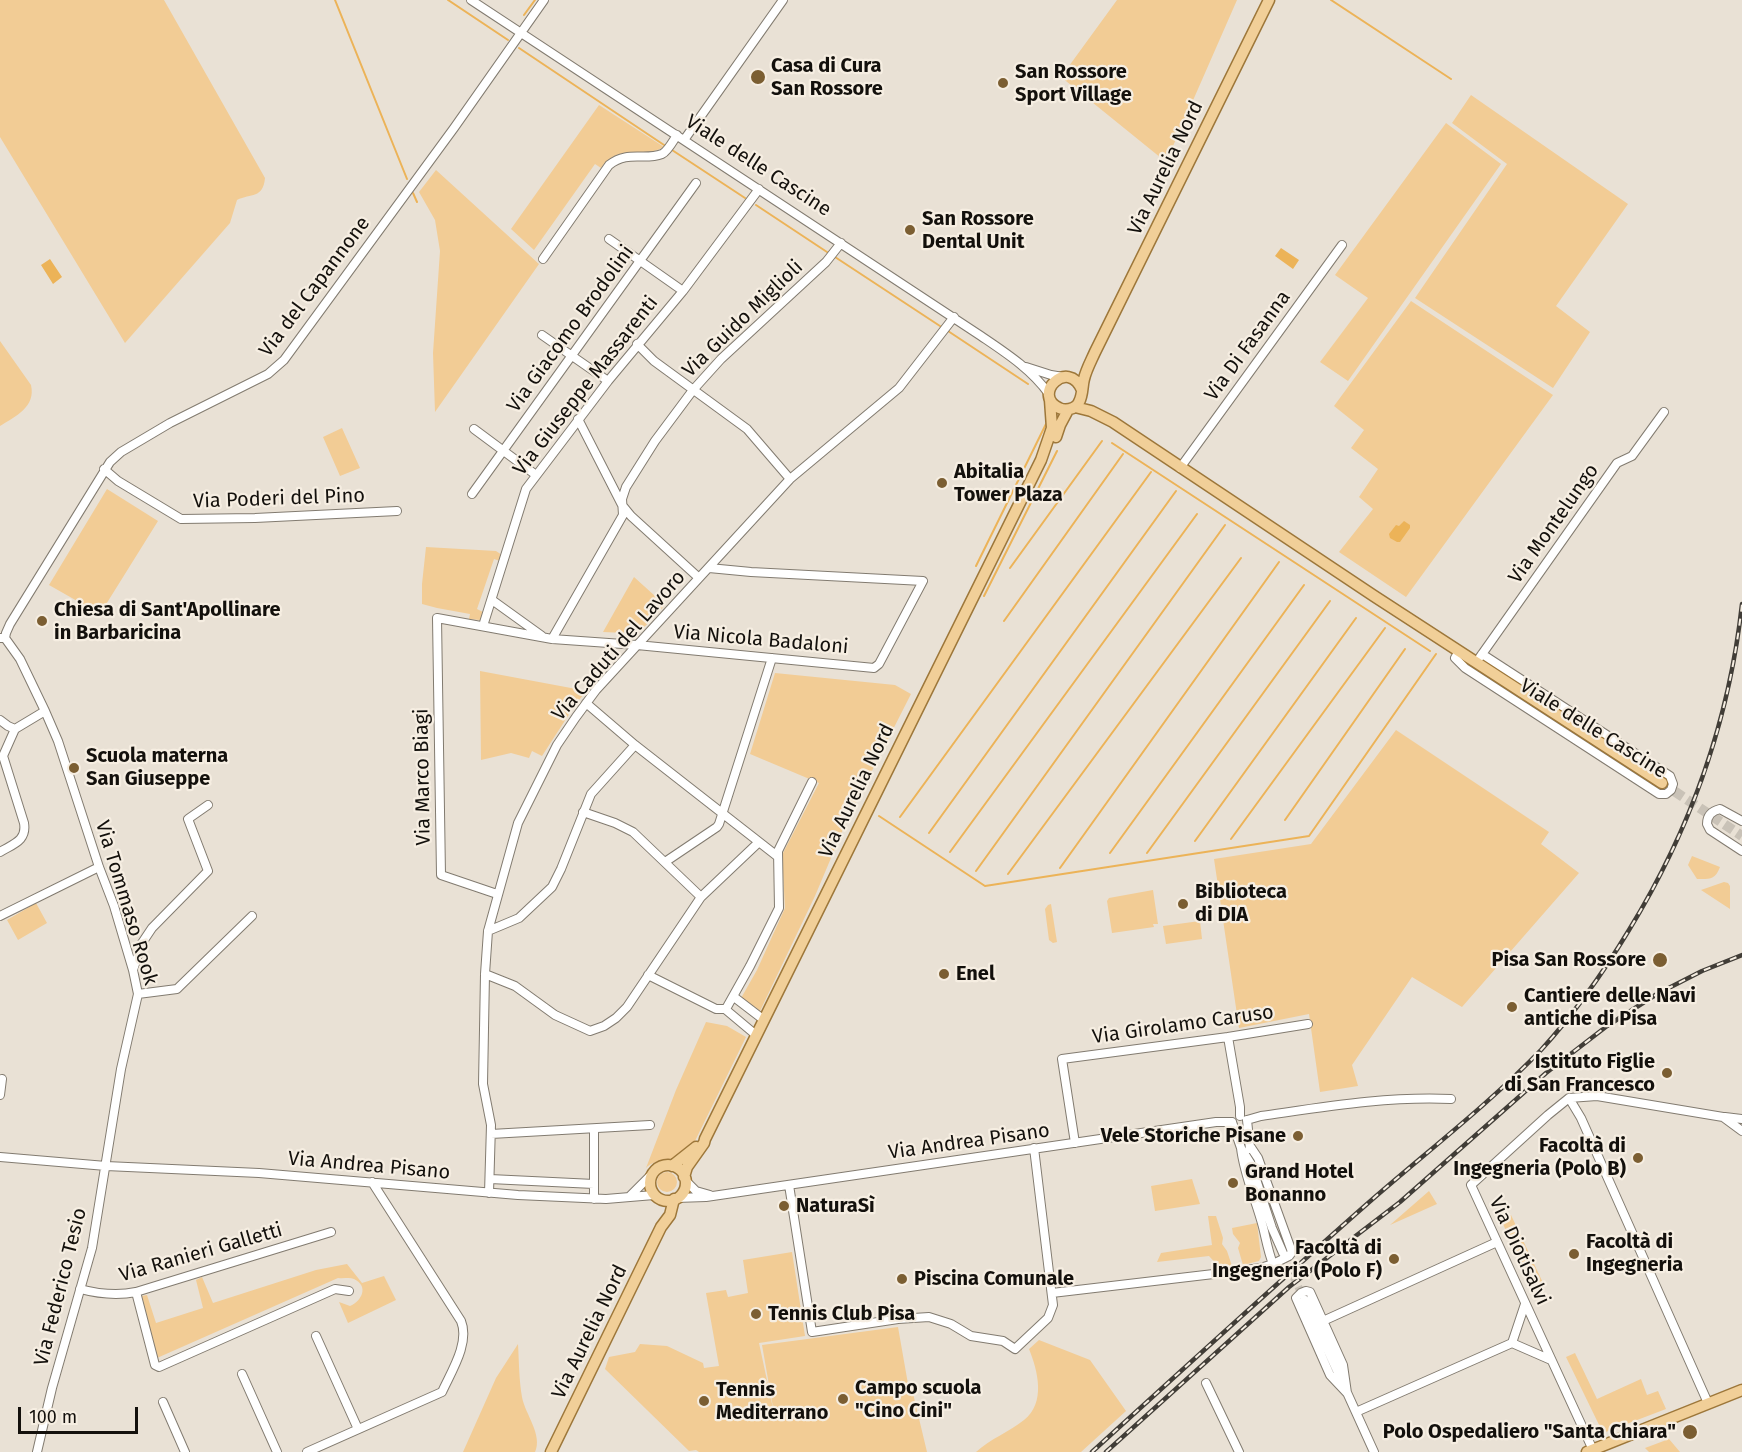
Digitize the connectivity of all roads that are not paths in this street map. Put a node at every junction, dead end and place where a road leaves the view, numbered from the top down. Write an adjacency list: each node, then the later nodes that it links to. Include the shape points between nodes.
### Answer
1 (471, 0): 5 (street, Viale delle Cascine)
2 (544, 0): 5 (street, Via del Capannone)
3 (783, 0): 6 (street)
4 (1269, 0): 18 (main road, Via Aurelia Nord)
5 (521, 33): 6 (street, Viale delle Cascine); 34 (street, Via del Capannone, via 276,369 156,431 121,452)
6 (681, 138): 8 (street, Viale delle Cascine); 12 (street, via 659,155 624,157 611,163)
7 (696, 183): 13 (street, Via Giacomo Brodolini)
8 (759, 189): 10 (street, Viale delle Cascine); 14 (street, Via Giuseppe Massarenti)
9 (609, 239): 13 (street)
10 (841, 243): 15 (street, Viale delle Cascine); 23 (street, Via Guido Miglioli)
11 (1342, 245): 33 (street, Via Di Fasanna)
12 (543, 259)
13 (640, 261): 14 (street); 19 (street, Via Giacomo Brodolini)
14 (683, 291): 17 (street, Via Giuseppe Massarenti)
15 (952, 320): 20 (street, Viale delle Cascine); 36 (street, Via Caduti del Lavoro, via 899,387)
16 (542, 335): 19 (street)
17 (637, 344): 22 (street, Via Giuseppe Massarenti); 23 (street)
18 (1095, 352): 21 (main road, Via Aurelia Nord); 24 (main road, Via Aurelia Nord)
19 (572, 356): 22 (street); 31 (street, Via Giacomo Brodolini)
20 (1023, 366): 21 (street, Viale delle Cascine); 25 (street, Viale delle Cascine)
21 (1066, 377): 24 (main road, via 1077,381); 25 (main road, via 1054,381)
22 (608, 381): 28 (street, Via Giuseppe Massarenti)
23 (693, 390): 36 (street, via 747,429); 38 (street, Via Guido Miglioli, via 626,487)
24 (1082, 392): 26 (main road, via 1080,401); 29 (main road, Viale delle Cascine)
25 (1050, 397): 26 (main road, via 1057,408); 32 (main road, Via Aurelia Nord, via 1052,428)
26 (1071, 408): 29 (main road, Viale delle Cascine, via 1085,409); 32 (main road, Via Aurelia Nord)
27 (1664, 412): 50 (street, Via Montelungo, via 1632,456 1617,464)
28 (578, 419): 35 (street, Via Giuseppe Massarenti); 38 (street)
29 (1113, 422): 33 (main road, Viale delle Cascine)
30 (474, 429): 31 (street)
31 (503, 451): 35 (street); 37 (street, Via Giacomo Brodolini)
32 (1041, 460): 81 (main road, Via Aurelia Nord)
33 (1180, 468): 48 (main road, Viale delle Cascine)
34 (104, 470): 39 (street, Via Poderi del Pino, via 181,519); 45 (street, Via del Capannone)
35 (536, 475): 42 (street, Via Giuseppe Massarenti, via 526,489)
36 (790, 479): 40 (street, Via Caduti del Lavoro)
37 (472, 494)
38 (622, 505): 41 (street); 46 (street, Via Guido Miglioli, via 623,515)
39 (397, 510)
40 (709, 568): 41 (street, Via Caduti del Lavoro); 49 (street, Via Nicola Badaloni, via 923,581 876,667)
41 (699, 578): 47 (street, Via Caduti del Lavoro)
42 (492, 600): 44 (street, Via Giuseppe Massarenti); 46 (street)
43 (437, 618): 44 (street, Via Nicola Badaloni); 68 (street, Via Marco Biagi, via 441,875)
44 (483, 626): 46 (street, Via Nicola Badaloni)
45 (3, 638): 52 (street, Via Tommaso Rook, via 20,659)
46 (548, 638): 47 (street, Via Nicola Badaloni)
47 (637, 645): 49 (street, Via Nicola Badaloni); 51 (street, Via Caduti del Lavoro)
48 (1459, 651): 50 (main road, Viale delle Cascine); 50 (street, Viale delle Cascine, via 1455,658 1465,668 1548,723 1659,794 1671,790 1670,776)
49 (772, 658): 60 (street)
50 (1480, 659): 57 (main road, Viale delle Cascine)
51 (586, 703): 55 (street); 68 (street, Via Caduti del Lavoro, via 551,754 518,823)
52 (45, 711): 54 (street); 67 (street, Via Tommaso Rook)
53 (0, 720): 54 (street)
54 (15, 729): 64 (street, via 3,756 25,832 20,841)
55 (635, 745): 59 (street, via 594,789); 60 (street)
56 (812, 782): 65 (street)
57 (1662, 783)
58 (208, 805): 73 (street, via 188,819 208,871)
59 (583, 812): 66 (street, via 629,830); 72 (street, via 556,881 519,918)
60 (723, 814): 62 (street); 66 (street, via 717,827)
61 (1742, 821): 63 (street, via 1720,809 1708,816 1707,824)
62 (759, 842): 65 (street); 69 (street)
63 (1742, 851)
64 (0, 852)
65 (777, 856): 79 (street, via 780,908)
66 (665, 862): 69 (street)
67 (99, 867): 70 (street); 74 (street, Via Tommaso Rook)
68 (498, 894): 72 (street, Via Caduti del Lavoro)
69 (701, 897): 77 (street)
70 (0, 916)
71 (252, 916): 78 (street, via 177,989)
72 (488, 931): 76 (street, Via Caduti del Lavoro)
73 (142, 943): 74 (street); 75 (street)
74 (127, 951): 75 (street, Via Tommaso Rook)
75 (133, 970): 78 (street, Via Tommaso Rook)
76 (485, 974): 77 (street, via 515,986 555,1016 590,1031 616,1018); 96 (street, Via Caduti del Lavoro, via 483,1083)
77 (648, 975): 80 (street, via 716,1009)
78 (138, 994): 102 (street, Via Tommaso Rook)
79 (734, 997): 80 (street); 81 (street)
80 (725, 1009): 83 (street)
81 (764, 1020): 83 (main road, Via Aurelia Nord)
82 (1308, 1024): 84 (street, Via Girolamo Caruso)
83 (756, 1035): 97 (main road, Via Aurelia Nord)
84 (1228, 1037): 91 (street); 98 (street, Via Girolamo Caruso, via 1062,1059)
85 (2, 1079): 86 (street)
86 (0, 1095)
87 (1569, 1098): 89 (street, via 1597,1096); 120 (street, Via Diotisalvi, via 1471,1185); 138 (street)
88 (1451, 1099): 91 (street, Via Andrea Pisano, via 1378,1100)
89 (1723, 1117): 90 (street); 95 (street)
90 (1742, 1119)
91 (1244, 1121): 93 (street, via 1236,1117); 93 (street, Via Andrea Pisano, via 1241,1132); 99 (street)
92 (650, 1125): 94 (street)
93 (1234, 1126): 98 (street, Via Andrea Pisano, via 1216,1122); 99 (street)
94 (594, 1129): 96 (street); 109 (street)
95 (1742, 1131)
96 (491, 1134): 106 (street, Via Caduti del Lavoro)
97 (705, 1138): 103 (main road); 105 (main road, Via Aurelia Nord, via 687,1167)
98 (1075, 1143): 100 (street, Via Andrea Pisano)
99 (1245, 1147): 121 (street); 122 (street, via 1243,1162); 122 (street, via 1258,1158 1292,1252)
100 (1034, 1148): 110 (street, Via Andrea Pisano); 126 (street)
101 (0, 1157): 102 (street, Via Andrea Pisano)
102 (106, 1166): 107 (street, Via Andrea Pisano); 123 (street, Via Federico Tesio, via 92,1248)
103 (672, 1166): 104 (main road, via 661,1166); 105 (main road)
104 (652, 1174): 114 (main road, via 650,1186); 115 (street)
105 (685, 1178): 112 (street, via 696,1191); 117 (main road, via 684,1190)
106 (490, 1179): 108 (street); 111 (street, Via Caduti del Lavoro)
107 (372, 1182): 111 (street, Via Andrea Pisano); 140 (street, via 461,1321 465,1338 442,1392)
108 (540, 1182): 109 (street); 113 (street)
109 (594, 1184): 116 (street)
110 (789, 1185): 112 (street, Via Andrea Pisano); 126 (street, via 812,1332 928,1317 1015,1349 1048,1318)
111 (489, 1193): 113 (street, Via Andrea Pisano)
112 (711, 1195): 117 (street, Via Andrea Pisano)
113 (539, 1196): 116 (street, Via Andrea Pisano)
114 (656, 1196): 115 (street, Via Andrea Pisano); 117 (main road); 118 (main road, via 662,1210)
115 (630, 1197): 116 (street, Via Andrea Pisano)
116 (594, 1199)
117 (675, 1199): 118 (main road, Via Aurelia Nord)
118 (661, 1227): 146 (main road, Via Aurelia Nord)
119 (331, 1232): 125 (street, Via Ranieri Galletti)
120 (1497, 1242): 128 (street, Via Diotisalvi); 129 (street)
121 (1283, 1253)
122 (1273, 1264): 126 (street)
123 (80, 1289): 125 (street, Via Ranieri Galletti, via 108,1294); 142 (street, Via Federico Tesio)
124 (349, 1291): 125 (street, via 335,1289 159,1367 155,1365)
125 (136, 1292)
126 (1052, 1293)
127 (1305, 1300): 136 (street)
128 (1525, 1304): 131 (street); 132 (street, Via Diotisalvi)
129 (1323, 1321): 136 (street, via 1343,1365); 136 (street, via 1310,1292 1297,1296 1330,1375)
130 (316, 1336): 140 (street)
131 (1512, 1343): 132 (street); 139 (street)
132 (1551, 1360): 141 (street, Via Diotisalvi)
133 (242, 1374): 144 (street)
134 (1206, 1383): 147 (street)
135 (1742, 1390): 138 (main road)
136 (1347, 1393): 139 (street)
137 (163, 1402): 143 (street)
138 (1708, 1403): 141 (main road)
139 (1356, 1412): 148 (street)
140 (358, 1429): 145 (street)
141 (1590, 1451)
142 (37, 1452)
143 (185, 1452)
144 (277, 1452)
145 (307, 1452)
146 (551, 1452)
147 (1239, 1452)
148 (1374, 1452)

